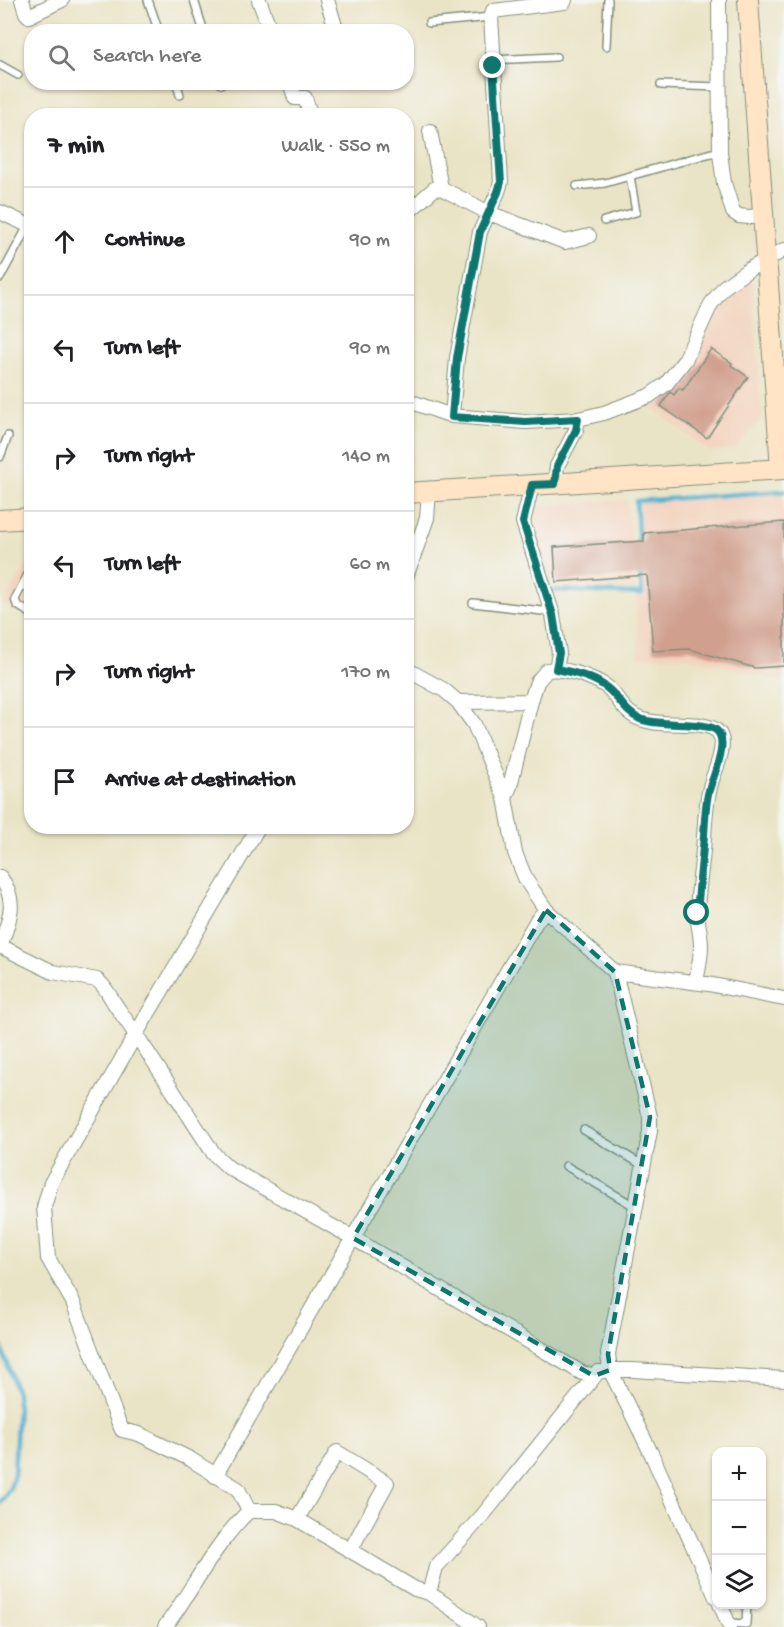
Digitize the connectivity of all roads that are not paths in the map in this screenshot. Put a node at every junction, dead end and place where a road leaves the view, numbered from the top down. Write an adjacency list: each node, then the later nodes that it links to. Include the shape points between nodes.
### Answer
1 (22, 0): 2 (street, via 29,16)
2 (62, 0)
3 (147, 0): 13 (lane)
4 (194, 0): 14 (lane)
5 (259, 0): 15 (street)
6 (327, 0): 16 (street)
7 (564, 0): 11 (street, via 493,11)
8 (608, 0): 17 (lane)
9 (719, 0): 23 (street)
10 (748, 0): 36 (street)
11 (491, 17): 12 (lane); 19 (street)
12 (429, 23)
13 (156, 24)
14 (202, 24)
15 (268, 24)
16 (334, 24)
17 (606, 46)
18 (556, 57): 19 (lane)
19 (493, 60): 35 (street, via 501,182)
20 (0, 65): 21 (lane)
21 (18, 75)
22 (661, 85): 23 (lane)
23 (719, 87): 29 (street)
24 (178, 90): 26 (lane)
25 (292, 90): 27 (street, via 295,98 305,98)
26 (180, 95)
27 (308, 108)
28 (430, 131): 32 (street)
29 (720, 153): 30 (lane); 36 (street, via 733,212 749,218)
30 (630, 176): 31 (lane); 37 (lane, via 636,212)
31 (577, 186)
32 (441, 188): 33 (street, via 434,189); 35 (street)
33 (414, 207)
34 (0, 212): 38 (street)
35 (489, 213): 40 (street, via 565,242); 46 (street, via 480,232 457,358)
36 (763, 216): 42 (street)
37 (604, 221)
38 (24, 223)
39 (24, 236): 43 (lane)
40 (589, 236)
41 (784, 250): 42 (street)
42 (766, 259): 44 (street); 47 (street, via 724,287 711,304 685,360 666,384 649,396)
43 (0, 278)
44 (780, 398): 50 (street)
45 (414, 403): 46 (street)
46 (452, 417): 47 (street, via 525,422)
47 (578, 419): 51 (street, via 557,466)
48 (8, 436): 49 (lane)
49 (0, 457)
50 (782, 469): 51 (street)
51 (555, 484): 52 (street)
52 (532, 485): 53 (street); 61 (street, via 523,522)
53 (429, 492): 54 (street); 57 (street, via 427,518)
54 (414, 493)
55 (24, 518): 56 (street)
56 (0, 520)
57 (414, 555)
58 (24, 582): 60 (lane, via 15,599)
59 (473, 603): 61 (lane)
60 (24, 609)
61 (552, 612): 62 (street, via 559,653)
62 (556, 669): 64 (street, via 547,670 537,682); 71 (street, via 607,687 631,714 641,719 706,726 721,735 720,759 707,796 697,913 701,946)
63 (414, 673): 65 (street)
64 (531, 701): 65 (street); 66 (street)
65 (458, 702): 66 (street, via 474,724)
66 (505, 798): 69 (street, via 515,853 526,880)
67 (254, 834): 73 (street)
68 (0, 878): 73 (street, via 12,902 0,946 53,972 97,980)
69 (546, 909): 70 (street); 78 (street)
70 (615, 972): 71 (street); 76 (street, via 650,1117)
71 (696, 982): 72 (street)
72 (784, 999)
73 (136, 1034): 78 (street, via 214,1154 229,1168); 82 (street, via 51,1183 44,1207 48,1258 73,1302 122,1430 140,1434)
74 (585, 1130): 76 (lane)
75 (566, 1166): 77 (lane)
76 (644, 1166): 77 (street)
77 (636, 1207): 79 (street, via 609,1354)
78 (353, 1238): 80 (street, via 582,1373); 82 (street)
79 (610, 1370): 80 (street); 81 (street); 86 (street)
80 (594, 1376): 87 (street, via 483,1515 436,1567)
81 (784, 1379)
82 (215, 1476): 83 (street, via 238,1489)
83 (249, 1511): 84 (street, via 276,1511); 91 (street, via 214,1552)
84 (297, 1520): 85 (street); 85 (street, via 337,1452 387,1483)
85 (350, 1551): 87 (street, via 415,1589)
86 (712, 1586)
87 (429, 1593): 92 (street)
88 (722, 1609): 90 (street)
89 (747, 1609): 90 (lane, via 746,1624)
90 (730, 1625)
91 (165, 1627)
92 (478, 1627)

